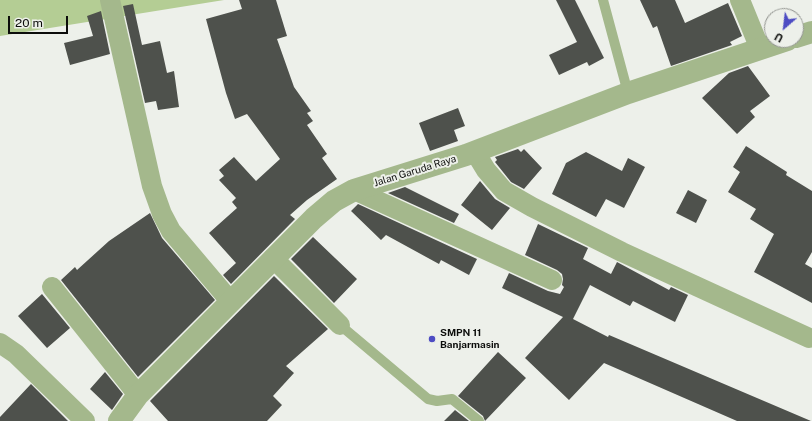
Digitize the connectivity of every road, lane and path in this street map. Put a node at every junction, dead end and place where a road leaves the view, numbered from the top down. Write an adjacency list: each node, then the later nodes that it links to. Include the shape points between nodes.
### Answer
1 (110, 0): 12 (street, via 152,186 162,214 184,249)
2 (603, 0): 6 (lane)
3 (740, 0): 5 (street)
4 (764, 48): 5 (street, Jalan Garuda Raya)
5 (760, 49): 6 (street, Jalan Garuda Raya)
6 (628, 94): 7 (street, Jalan Garuda Raya)
7 (475, 152): 8 (street, Jalan Garuda Raya); 14 (street, via 504,191 532,208)
8 (354, 190): 9 (street, Jalan Garuda Raya, via 325,208); 10 (street)
9 (273, 258): 12 (street, Jalan Garuda Raya); 13 (street)
10 (552, 280)
11 (52, 287): 16 (street)
12 (231, 302): 16 (street, Jalan Garuda Raya)
13 (340, 325): 19 (lane, via 428,399 452,399)
14 (809, 338)
15 (0, 343): 17 (street, via 16,354)
16 (138, 395): 18 (street, Jalan Garuda Raya)
17 (85, 421)
18 (118, 421)
19 (479, 421)

